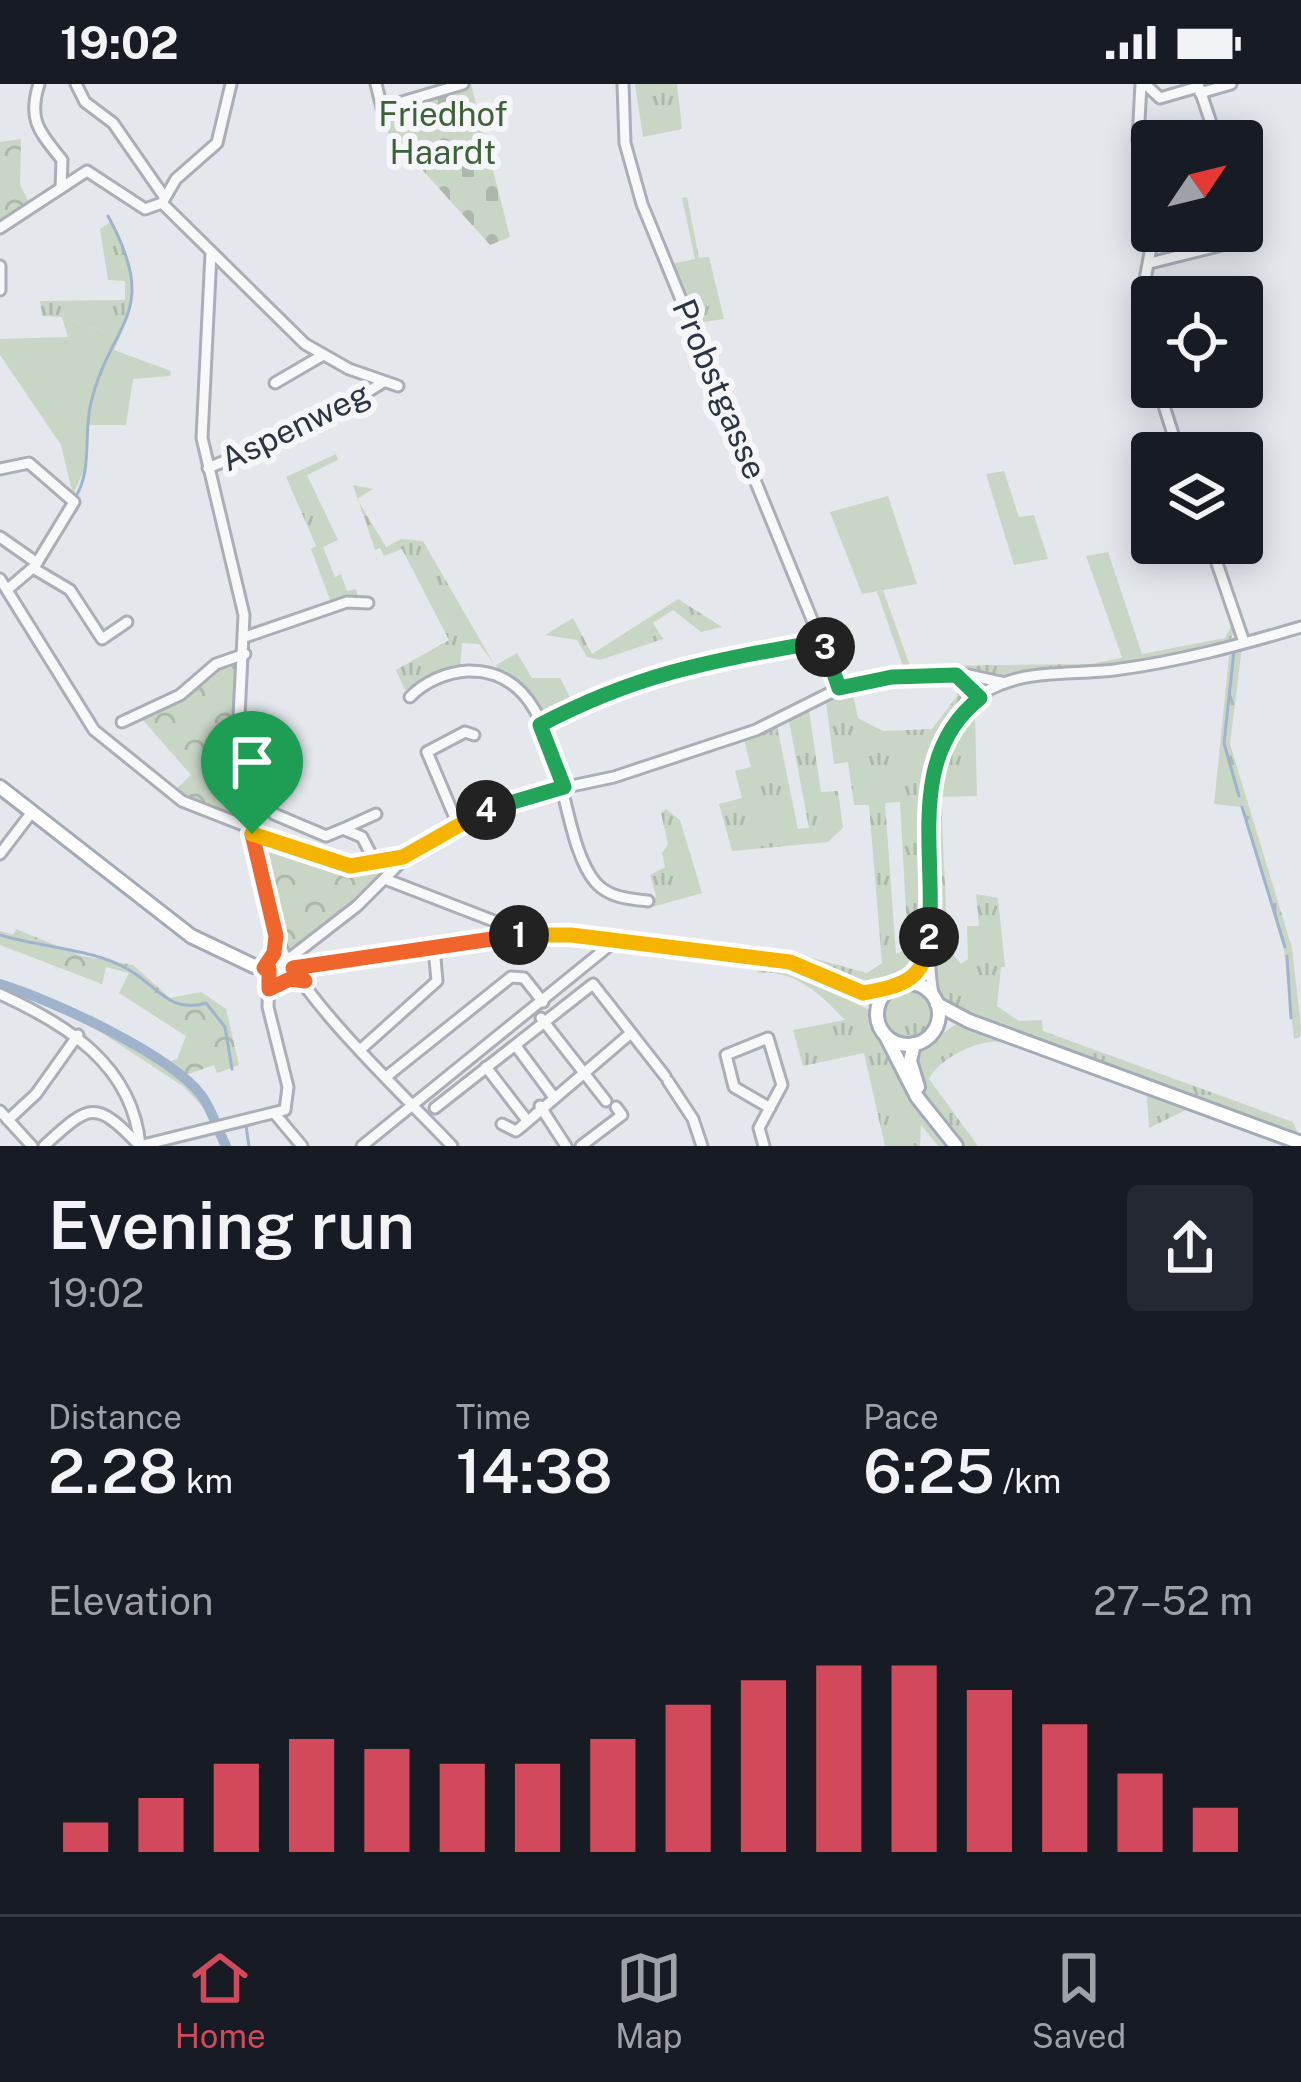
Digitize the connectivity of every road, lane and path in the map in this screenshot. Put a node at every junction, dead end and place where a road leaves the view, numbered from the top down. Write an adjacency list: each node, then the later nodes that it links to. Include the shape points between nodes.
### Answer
1 (39, 84): 12 (street, via 33,121 62,160)
2 (76, 84): 13 (street, Aspenweg, via 113,123)
3 (231, 84): 13 (street, via 218,142)
4 (376, 84): 5 (street, via 382,108)
5 (463, 84)
6 (623, 84): 37 (street, Probstgasse, via 625,143 642,204)
7 (1143, 84): 9 (street, via 1160,98); 10 (street)
8 (1231, 84): 9 (street)
9 (1199, 88): 11 (street)
10 (1140, 120)
11 (1210, 120)
12 (61, 188): 13 (street, via 87,171 146,209); 14 (street)
13 (162, 199): 17 (street, Aspenweg)
14 (0, 227)
15 (1151, 252): 18 (street)
16 (1194, 252): 18 (street)
17 (211, 253): 22 (street, Aspenweg); 26 (street, via 202,432)
18 (1150, 263): 20 (street)
19 (0, 266): 21 (street)
20 (1147, 276)
21 (0, 290)
22 (322, 355): 23 (street, Aspenweg); 24 (street, Aspenweg)
23 (275, 383)
24 (382, 383): 25 (street, Aspenweg); 26 (street, Aspenweg, via 317,422)
25 (398, 386)
26 (208, 468): 36 (street)
27 (0, 469): 30 (street, via 29,463 74,502)
28 (0, 537): 30 (street)
29 (1217, 564): 38 (street)
30 (35, 565): 32 (street); 34 (street, via 70,590 102,639)
31 (0, 579): 32 (street)
32 (8, 589): 55 (street, via 94,730 182,801)
33 (368, 603): 36 (street, via 347,602)
34 (127, 622)
35 (1301, 627): 38 (street)
36 (245, 638): 39 (street)
37 (823, 641): 42 (street, Probstgasse); 46 (street, via 676,668 614,687)
38 (1244, 643): 41 (street, via 1137,667)
39 (244, 654): 45 (street); 55 (street, via 237,748)
40 (966, 676): 41 (street); 42 (street); 44 (street)
41 (1005, 683): 44 (street)
42 (839, 688): 48 (street, via 756,730)
43 (410, 698): 46 (street, via 441,677 484,673 516,690)
44 (980, 698): 65 (street, via 950,730 931,775)
45 (122, 722)
46 (540, 725): 48 (street)
47 (475, 735): 53 (street, via 465,732 428,752)
48 (564, 787): 53 (street); 60 (street, via 596,882 618,897)
49 (0, 788): 51 (main road)
50 (268, 805): 54 (street, via 326,836)
51 (32, 812): 56 (street); 68 (main road, via 208,947)
52 (376, 814): 54 (street)
53 (458, 825): 57 (street)
54 (343, 829): 58 (street, via 362,837)
55 (251, 831): 58 (street, via 340,865); 61 (street)
56 (0, 854)
57 (403, 857): 58 (street); 59 (street)
58 (375, 862)
59 (385, 879): 62 (street, via 499,923); 67 (street)
60 (648, 902)
61 (276, 936): 67 (street); 68 (main road)
62 (505, 936): 63 (main road); 64 (main road)
63 (615, 941): 66 (main road); 74 (street)
64 (434, 949): 67 (main road); 84 (street, via 437,981)
65 (927, 961): 70 (street); 73 (street)
66 (779, 962): 70 (main road, via 860,993); 75 (main road)
67 (290, 965): 68 (main road); 69 (street)
68 (266, 968): 71 (street)
69 (305, 981): 71 (street); 84 (street)
70 (901, 985): 73 (main road, via 922,986); 75 (main road, via 882,998)
71 (269, 989): 93 (street, via 290,1095)
72 (0, 994): 80 (street)
73 (936, 1001): 77 (main road); 81 (main road)
74 (539, 1005): 76 (street); 87 (street, via 516,975); 89 (street)
75 (878, 1016): 79 (main road)
76 (544, 1022): 78 (street, via 593,984); 83 (street); 86 (street)
77 (969, 1022): 81 (main road); 98 (main road)
78 (632, 1034): 86 (street); 107 (street, via 693,1118)
79 (886, 1034): 82 (main road); 94 (main road)
80 (78, 1035): 95 (street, via 32,1099); 101 (street, via 118,1083)
81 (929, 1036): 82 (main road)
82 (914, 1044): 94 (main road, via 911,1068)
83 (516, 1046): 85 (street); 88 (street)
84 (360, 1050): 87 (street)
85 (486, 1067): 91 (street); 96 (street)
86 (584, 1071): 88 (street); 106 (street, via 622,1115)
87 (386, 1077): 89 (street)
88 (553, 1096): 90 (street)
89 (414, 1105): 103 (street); 104 (street)
90 (540, 1106): 96 (street); 105 (street)
91 (435, 1108)
92 (770, 1108): 92 (street, via 782,1085 768,1037 726,1055 734,1087); 108 (street, via 759,1128)
93 (275, 1114): 101 (street); 102 (street)
94 (932, 1115): 109 (main road)
95 (4, 1116): 99 (street)
96 (526, 1118): 97 (street, via 516,1131)
97 (502, 1124)
98 (1301, 1143)
99 (32, 1146)
100 (44, 1146): 101 (street, via 96,1110)
101 (139, 1146)
102 (302, 1146)
103 (362, 1146)
104 (452, 1146)
105 (566, 1146)
106 (581, 1146)
107 (702, 1146)
108 (764, 1146)
109 (956, 1146)

